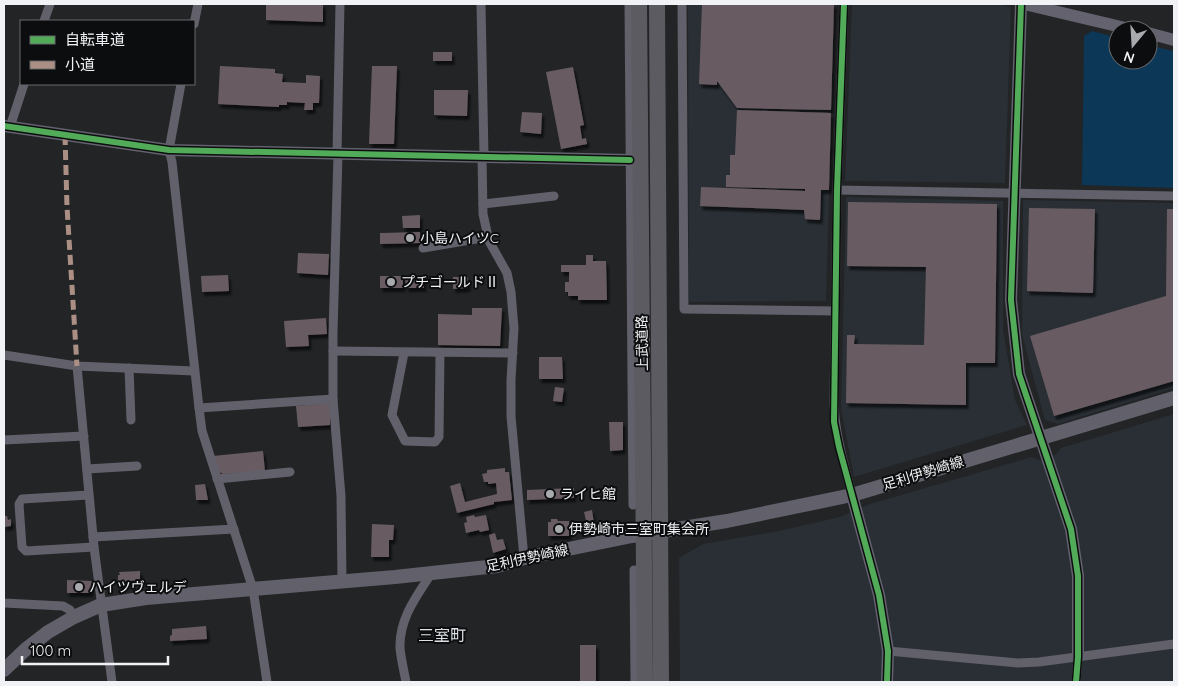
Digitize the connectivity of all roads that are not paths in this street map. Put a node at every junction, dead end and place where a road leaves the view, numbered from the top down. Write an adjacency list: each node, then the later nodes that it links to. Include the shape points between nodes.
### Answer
1 (50, 4): 11 (street)
2 (198, 4): 12 (street)
3 (340, 4): 20 (street)
4 (481, 4): 21 (street)
5 (629, 4): 22 (street)
6 (639, 4): 44 (highway, 上武道路)
7 (657, 4): 56 (highway, 上武道路)
8 (682, 4): 30 (street, via 684,309)
9 (844, 4): 23 (street)
10 (1023, 4): 13 (street); 24 (street)
11 (44, 20)
12 (195, 20)
13 (1108, 24)
14 (1158, 36): 15 (street)
15 (1174, 40)
16 (24, 85): 18 (street)
17 (182, 85): 19 (street)
18 (7, 126): 19 (street)
19 (169, 150): 20 (street); 38 (street)
20 (337, 154): 21 (street); 31 (street)
21 (483, 156): 22 (street); 27 (street)
22 (630, 160): 42 (street)
23 (837, 190): 24 (street); 30 (street)
24 (1014, 192): 26 (street); 46 (street, via 1011,300 1019,374)
25 (554, 196): 27 (street)
26 (1174, 196)
27 (483, 204): 28 (street)
28 (488, 237): 29 (street); 34 (street, via 506,272 511,292)
29 (423, 248)
30 (835, 311): 53 (street, via 834,422)
31 (333, 351): 32 (street); 40 (street)
32 (404, 353): 33 (street); 33 (street, via 392,415 405,441 435,442 439,437)
33 (440, 353): 34 (street)
34 (513, 353): 59 (street, via 511,416)
35 (4, 355): 36 (street)
36 (77, 366): 37 (street); 45 (street)
37 (129, 368): 38 (street); 43 (street)
38 (194, 371): 41 (street)
39 (1174, 398): 46 (main road, 足利伊勢崎線)
40 (333, 399): 41 (street); 62 (street, via 341,496)
41 (199, 408): 51 (street, via 202,431)
42 (632, 417): 44 (street); 54 (street)
43 (131, 420)
44 (643, 432): 56 (highway, 上武道路)
45 (84, 436): 47 (street); 49 (street)
46 (1040, 438): 53 (main road, 足利伊勢崎線); 70 (street, via 1071,529 1078,576)
47 (4, 440)
48 (136, 466): 49 (street)
49 (87, 469): 52 (street)
50 (290, 472): 51 (street)
51 (217, 479): 55 (street)
52 (89, 495): 57 (street); 58 (street, via 22,499 19,504 22,547 26,551)
53 (852, 495): 56 (main road, 足利伊勢崎線); 69 (street, via 878,595)
54 (633, 504)
55 (234, 529): 57 (street); 63 (street)
56 (652, 534): 59 (main road, 足利伊勢崎線); 68 (highway, 上武道路); 78 (highway, 上武道路)
57 (93, 537): 58 (street)
58 (94, 547): 65 (street)
59 (524, 558): 61 (main road, 足利伊勢崎線, via 498,566)
60 (634, 570): 71 (street)
61 (431, 574): 62 (main road, 足利伊勢崎線); 75 (street, via 403,623 400,647)
62 (342, 582): 63 (main road, 足利伊勢崎線)
63 (253, 589): 65 (main road, 足利伊勢崎線); 74 (street)
64 (4, 603): 66 (street, via 62,606)
65 (101, 605): 66 (main road, 足利伊勢崎線); 73 (street)
66 (74, 617): 72 (main road, 足利伊勢崎線, via 48,632)
67 (1174, 644): 70 (street)
68 (645, 650): 71 (street); 77 (highway, 上武道路)
69 (888, 651): 70 (street, via 1018,663); 79 (street)
70 (1078, 657): 80 (street)
71 (635, 664): 76 (street)
72 (4, 670)
73 (112, 682)
74 (267, 682)
75 (406, 682)
76 (635, 682)
77 (645, 682)
78 (660, 682)
79 (887, 682)
80 (1076, 682)

